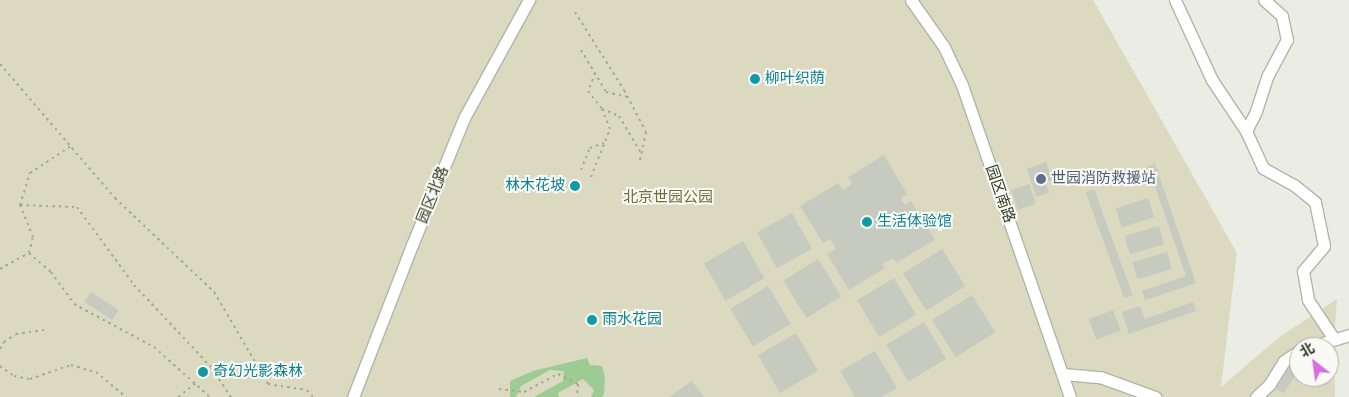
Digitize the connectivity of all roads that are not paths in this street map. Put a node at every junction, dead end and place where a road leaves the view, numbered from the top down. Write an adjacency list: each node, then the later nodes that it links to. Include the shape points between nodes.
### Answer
1 (529, 0): 9 (street, 园区北路, via 464,118)
2 (911, 0): 8 (street, 园区南路, via 944,47 962,85)
3 (1175, 0): 5 (street, via 1212,80)
4 (1264, 0): 5 (street, via 1282,16 1287,40 1268,75)
5 (1246, 131): 6 (street, via 1263,168 1294,184 1316,202 1324,246 1303,271 1308,300)
6 (1333, 337)
7 (1289, 358): 12 (street)
8 (1063, 374): 10 (street, 园区南路); 11 (street, via 1100,377)
9 (353, 397)
10 (1070, 397)
11 (1155, 397)
12 (1256, 397)

